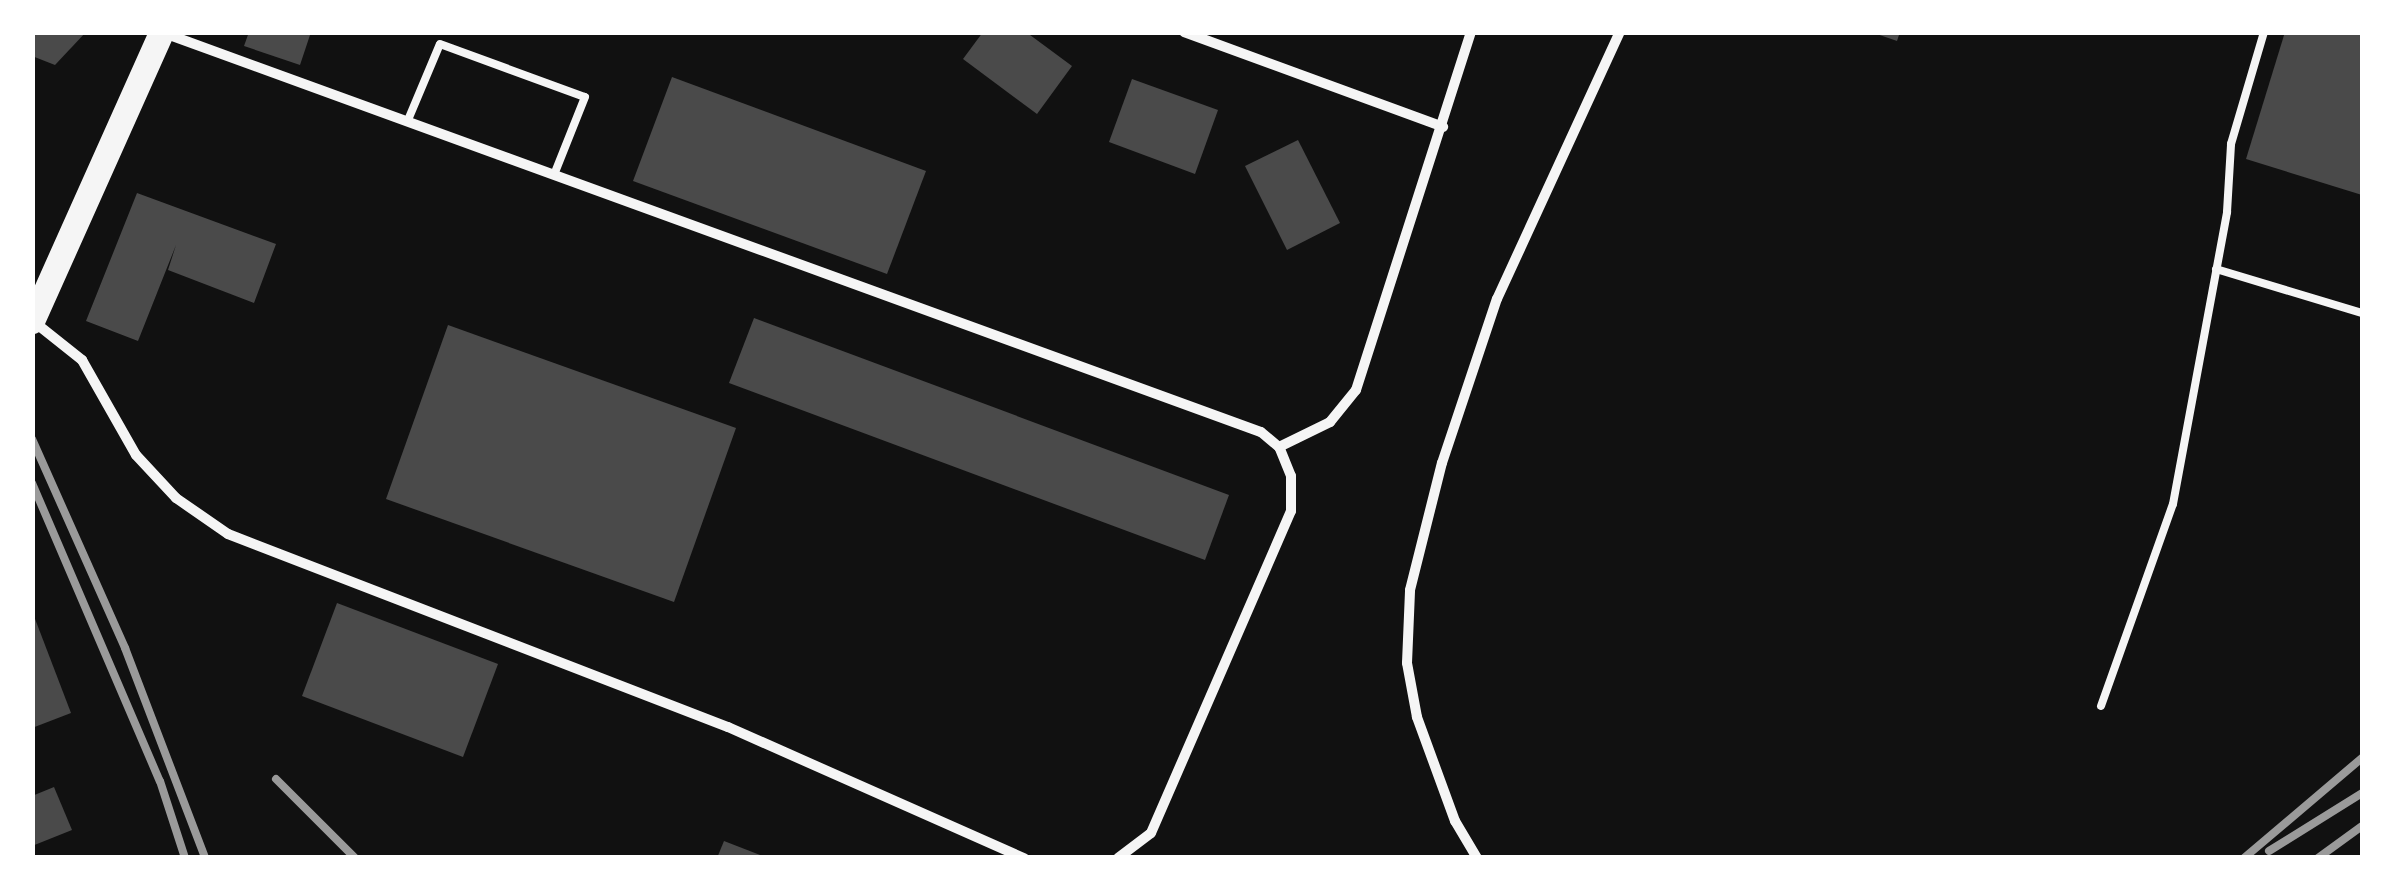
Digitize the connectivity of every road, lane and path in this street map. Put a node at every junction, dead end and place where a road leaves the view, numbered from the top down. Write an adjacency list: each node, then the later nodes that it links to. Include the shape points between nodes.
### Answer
1 (162, 32): 6 (street); 11 (main road)
2 (1184, 32): 7 (street)
3 (1472, 32): 7 (street)
4 (1620, 32): 16 (street, via 1497,298 1442,463 1410,590 1407,663 1417,717 1455,821)
5 (2264, 32): 9 (lane, via 2231,144)
6 (408, 120): 8 (street); 8 (lane, via 440,44 585,97)
7 (1443, 127): 12 (street, via 1356,390 1330,422)
8 (554, 175): 12 (street, via 1261,432)
9 (2216, 269): 10 (lane); 13 (lane, via 2173,504)
10 (2362, 312)
11 (32, 321): 14 (street, via 82,360 136,455 176,498 228,534 728,726)
12 (1279, 447): 15 (street, via 1291,476 1291,511 1151,833)
13 (2102, 706)
14 (1024, 858)
15 (1118, 858)
16 (1477, 858)

